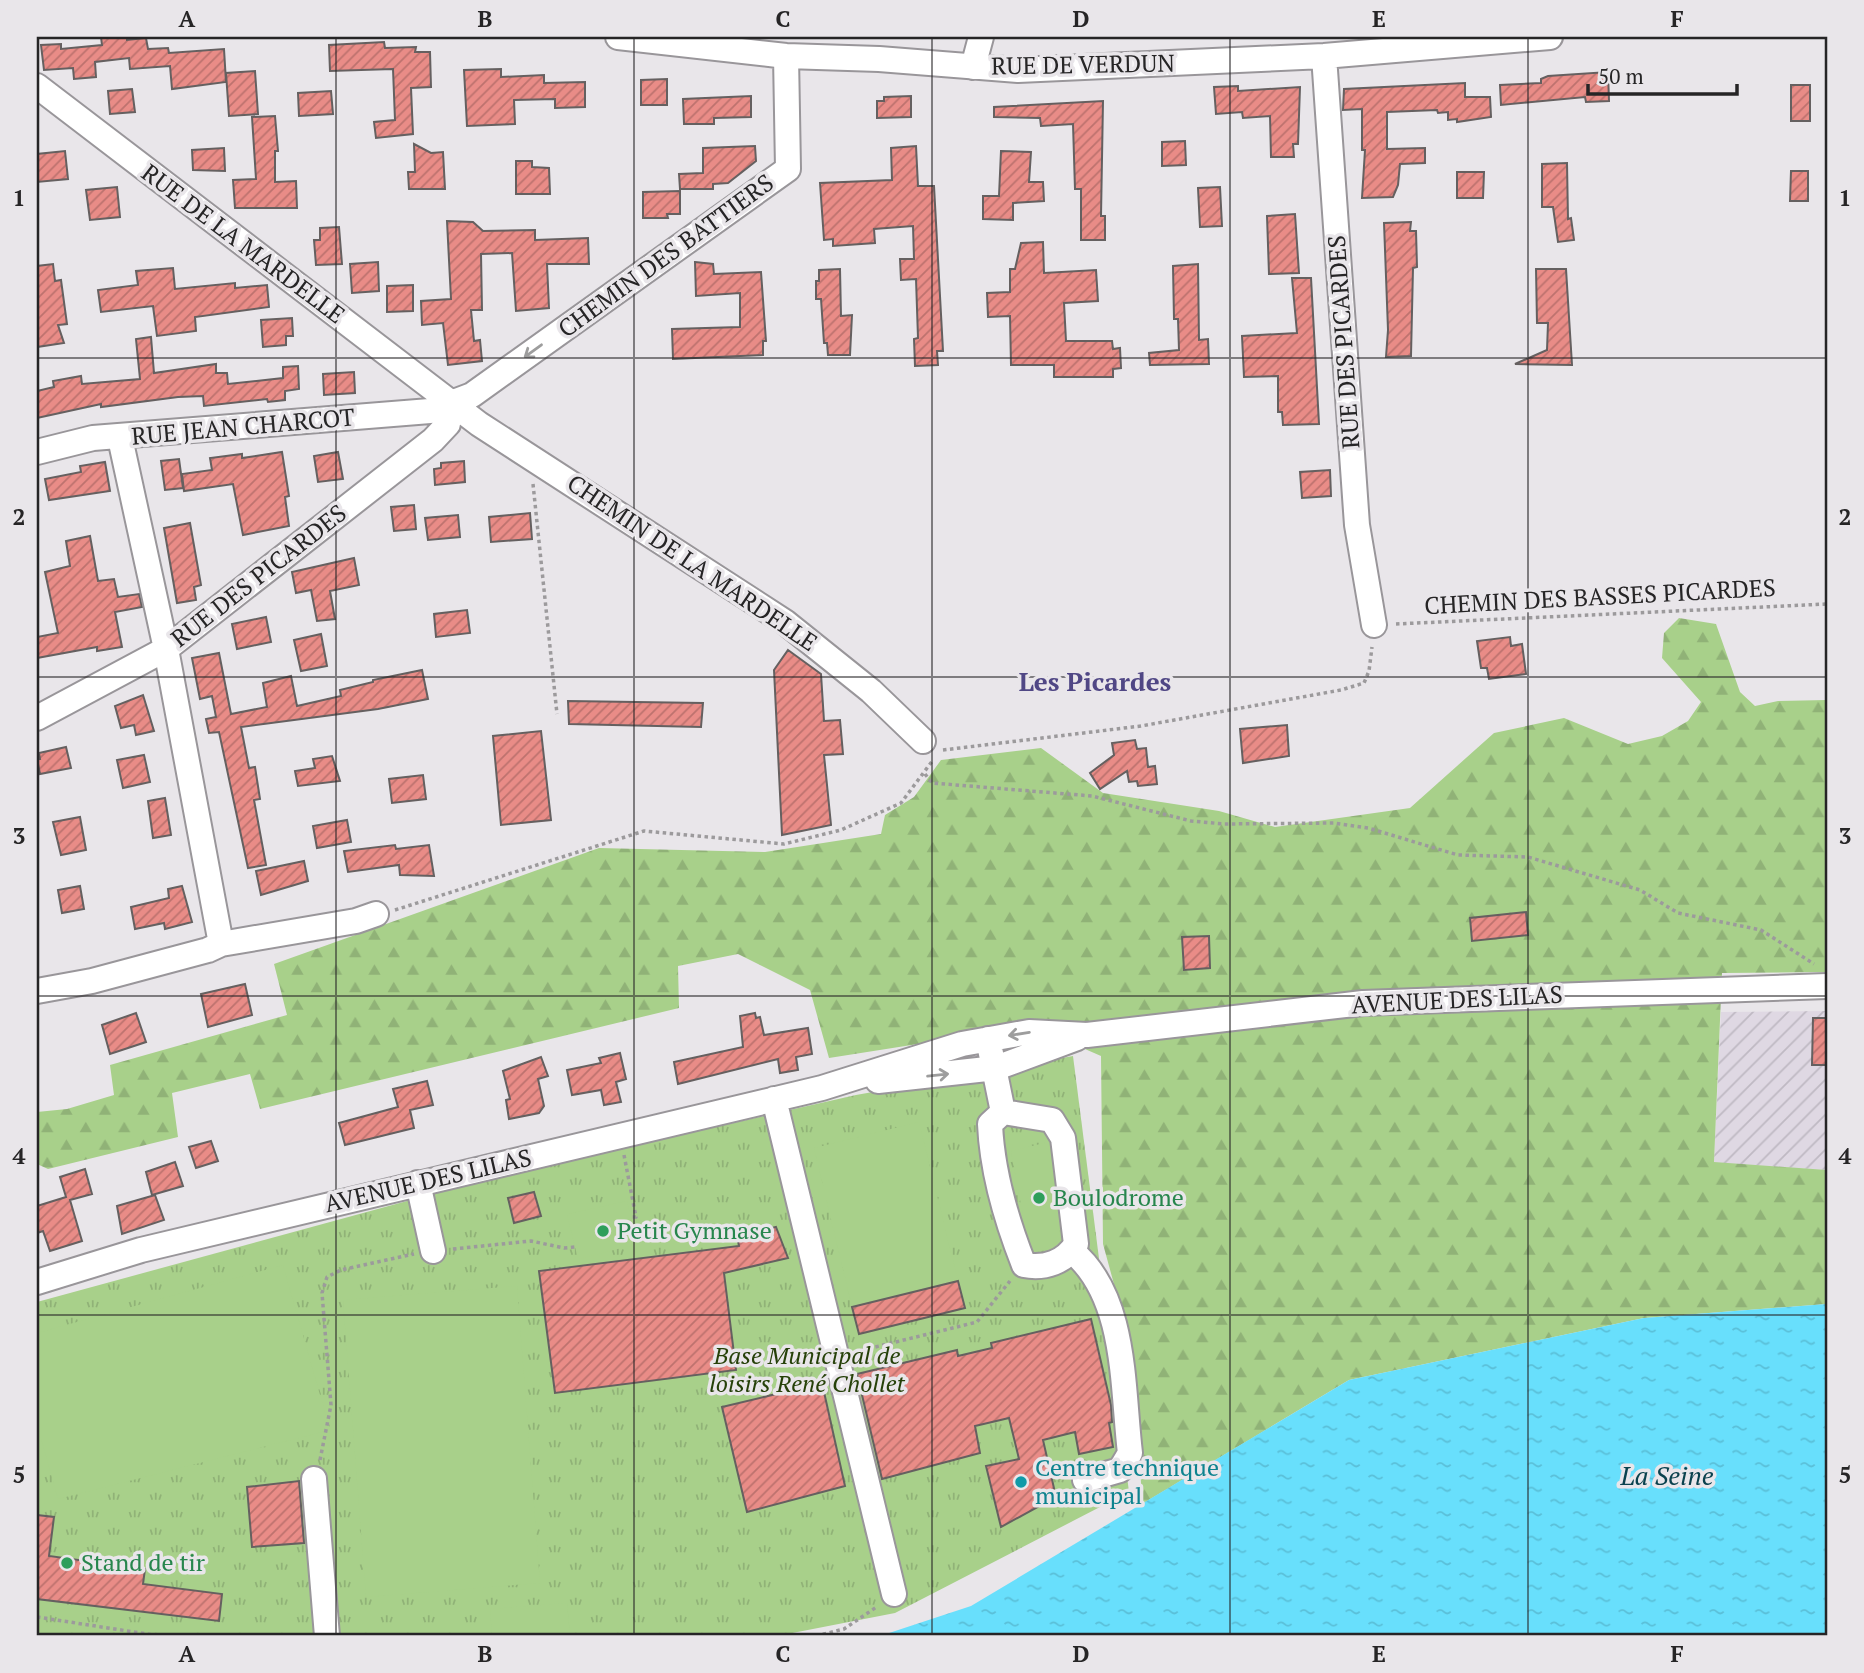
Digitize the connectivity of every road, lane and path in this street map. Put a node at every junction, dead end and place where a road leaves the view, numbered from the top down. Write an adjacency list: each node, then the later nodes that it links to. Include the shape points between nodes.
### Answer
1 (618, 37): 5 (street, RUE DE VERDUN)
2 (981, 37): 6 (street)
3 (1550, 37): 4 (street, RUE DE VERDUN)
4 (1324, 56): 6 (street, RUE DE VERDUN, via 1128,67 1018,70); 13 (street, RUE DES PICARDES, via 1357,525)
5 (786, 57): 6 (street, RUE DE VERDUN); 8 (street, CHEMIN DES BATTIERS, one-way to 8, via 788,169 472,395)
6 (973, 66)
7 (37, 86): 8 (street, RUE DE LA MARDELLE)
8 (449, 402): 9 (street, RUE JEAN CHARCOT, via 430,411); 11 (street, CHEMIN DE LA MARDELLE); 14 (street, RUE DES PICARDES, via 448,424 433,440)
9 (120, 438): 10 (street, RUE JEAN CHARCOT, via 93,438); 14 (street)
10 (37, 452)
11 (530, 457): 15 (path); 17 (street, CHEMIN DE LA MARDELLE, via 785,622 871,691)
12 (1827, 604): 13 (path, CHEMIN DES BASSES PICARDES)
13 (1374, 625): 17 (path, via 1369,671 1364,683 1353,687 1142,726)
14 (166, 649): 16 (street, RUE DES PICARDES); 20 (street)
15 (557, 714)
16 (37, 718)
17 (929, 749): 18 (path)
18 (925, 774): 19 (path, via 901,803 841,830 784,844 644,831); 21 (path, via 932,783 1092,796 1191,821 1334,823 1368,828 1458,855 1528,858 1640,890 1678,913 1761,930)
19 (376, 914): 20 (street)
20 (221, 944): 22 (street, via 92,981)
21 (1822, 976): 23 (street, AVENUE DES LILAS, via 1363,1003)
22 (37, 991)
23 (1087, 1035): 24 (street, AVENUE DES LILAS, one-way to 24, via 1029,1032); 25 (street, AVENUE DES LILAS)
24 (978, 1041): 25 (street); 26 (street, AVENUE DES LILAS)
25 (986, 1069): 26 (street, AVENUE DES LILAS, one-way to 25); 28 (street)
26 (822, 1088): 27 (street, AVENUE DES LILAS)
27 (774, 1099): 29 (street, AVENUE DES LILAS); 37 (street)
28 (1003, 1112): 34 (street, via 1052,1120 1063,1138 1074,1216 1076,1244); 35 (street, via 990,1124 991,1145)
29 (621, 1135): 30 (street, AVENUE DES LILAS); 31 (path, via 636,1217)
30 (418, 1183): 33 (street); 36 (street, AVENUE DES LILAS, via 141,1250)
31 (631, 1217)
32 (575, 1247): 33 (path, via 531,1241)
33 (433, 1251): 38 (path, via 401,1255 327,1277 323,1293 331,1405)
34 (1072, 1251): 35 (street, via 1068,1257 1037,1268); 39 (street, via 1098,1278 1114,1324 1130,1453 1120,1470)
35 (1024, 1265): 37 (path, via 977,1322)
36 (37, 1282)
37 (836, 1356): 40 (street)
38 (314, 1479): 43 (street)
39 (1085, 1480)
40 (894, 1594): 44 (path, via 844,1629)
41 (37, 1618): 42 (path)
42 (160, 1636)
43 (327, 1636)
44 (816, 1636)

